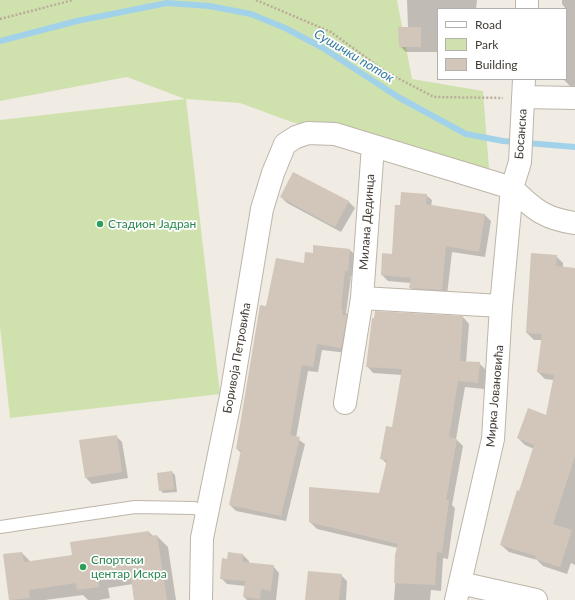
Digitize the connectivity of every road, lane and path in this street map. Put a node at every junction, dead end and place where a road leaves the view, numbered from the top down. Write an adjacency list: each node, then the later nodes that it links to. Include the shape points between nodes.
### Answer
1 (73, 0): 3 (path)
2 (256, 0): 4 (path, via 331,32 386,72 434,97)
3 (0, 18)
4 (523, 98): 5 (street); 7 (street, Босанска, via 520,162)
5 (575, 98)
6 (373, 146): 7 (street); 9 (street, Милана Дединца); 12 (street, Боривоја Петровића, via 336,134 308,133 285,144 262,209 231,396)
7 (512, 188): 8 (street, via 543,215); 10 (street, Мирка Јовановића)
8 (575, 223)
9 (362, 298): 10 (street); 11 (street, Милана Дединца)
10 (501, 306): 14 (street, Мирка Јовановића, via 493,438)
11 (345, 404)
12 (207, 512): 13 (lane, via 194,508 136,507); 15 (street, Боривоја Петровића, via 202,538)
13 (0, 527)
14 (458, 592): 16 (street)
15 (201, 600)
16 (536, 600)

